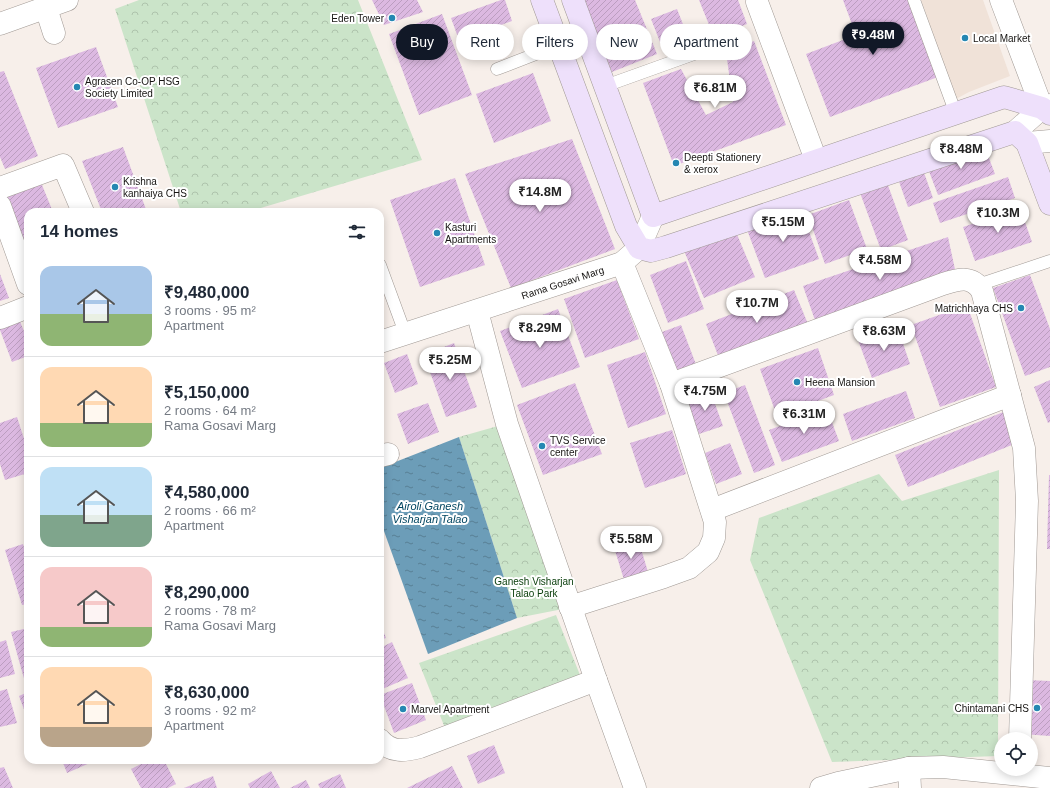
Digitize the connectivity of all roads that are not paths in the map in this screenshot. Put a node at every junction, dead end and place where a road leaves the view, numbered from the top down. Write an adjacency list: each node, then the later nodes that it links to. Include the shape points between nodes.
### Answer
1 (67, 0): 7 (street)
2 (542, 0): 9 (street)
3 (573, 0): 15 (street)
4 (914, 0): 17 (lane)
5 (1001, 0): 16 (street)
6 (759, 1): 20 (street)
7 (46, 8): 8 (street); 10 (street)
8 (0, 24)
9 (551, 24)
10 (54, 33)
11 (522, 59): 14 (lane)
12 (565, 60): 26 (street, via 626,226)
13 (677, 60): 15 (lane)
14 (497, 69)
15 (605, 86): 25 (street)
16 (1047, 109): 17 (street, via 1004,97); 18 (street)
17 (956, 114): 20 (street)
18 (1021, 138): 19 (street); 22 (street); 26 (street, via 666,247 651,250)
19 (1050, 141)
20 (816, 160): 25 (street)
21 (0, 188): 24 (street, via 63,165)
22 (1050, 204)
23 (0, 206): 29 (street)
24 (81, 208)
25 (653, 216): 26 (street, Rama Gosavi Marg)
26 (639, 248): 28 (street, Rama Gosavi Marg)
27 (1050, 261): 31 (lane)
28 (622, 263): 33 (street, Rama Gosavi Marg); 37 (street)
29 (24, 273)
30 (384, 276): 35 (lane)
31 (978, 285): 37 (street, via 969,280 943,284); 38 (street, via 982,291)
32 (24, 309): 34 (street)
33 (477, 311): 35 (street, Rama Gosavi Marg); 40 (street, via 507,424)
34 (0, 318)
35 (406, 334): 36 (street, Rama Gosavi Marg)
36 (384, 341)
37 (671, 384): 39 (street)
38 (1010, 395): 39 (street); 42 (street, via 1024,448 1028,501)
39 (712, 510): 40 (street, via 715,522 714,538 708,552 689,568)
40 (570, 607): 41 (street)
41 (596, 680): 43 (street, via 420,747 405,751 391,749); 47 (street)
42 (1020, 732)
43 (384, 743)
44 (910, 778): 45 (street, via 943,767); 48 (street, via 838,783)
45 (1019, 778): 46 (street)
46 (1050, 778)
47 (635, 788)
48 (821, 788)

